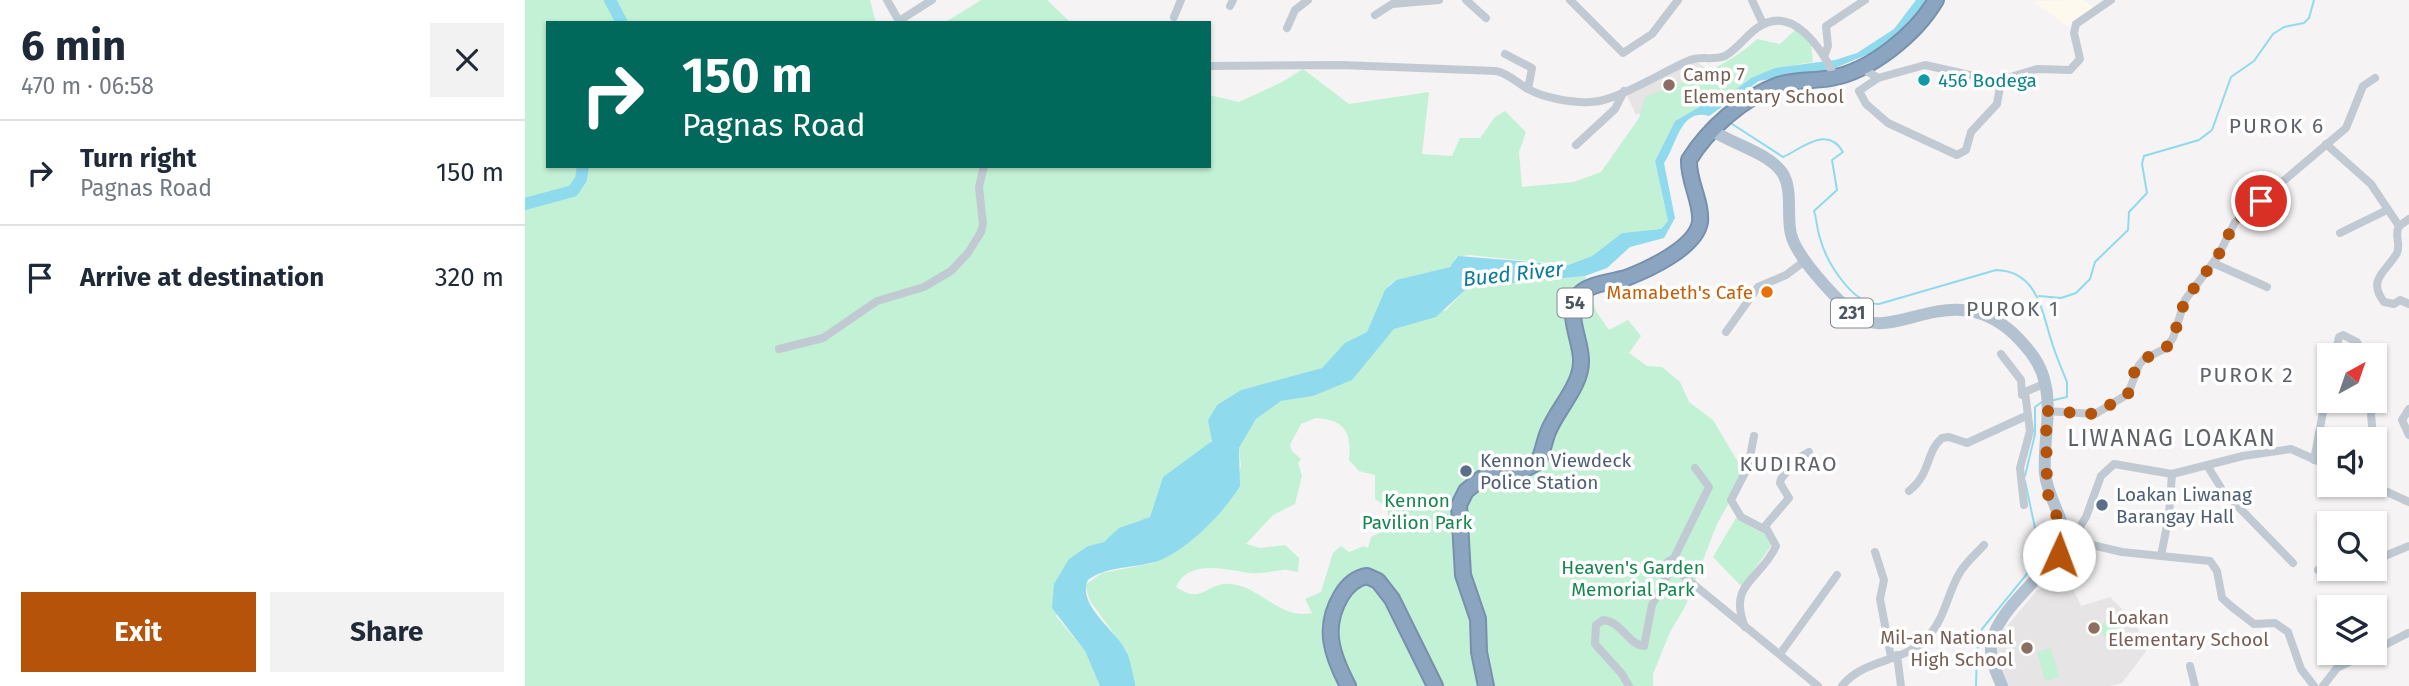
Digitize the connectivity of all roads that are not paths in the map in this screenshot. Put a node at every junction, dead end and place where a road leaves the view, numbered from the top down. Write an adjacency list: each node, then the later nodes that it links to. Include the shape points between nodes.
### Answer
1 (887, 0): 2 (street, via 899,21)
2 (932, 0)
3 (1181, 0): 14 (street)
4 (1308, 0): 17 (street, via 1296,10)
5 (1439, 0): 13 (street, via 1392,4)
6 (1466, 0): 15 (street)
7 (1570, 0): 8 (street, via 1623,53 1652,34)
8 (1678, 0)
9 (1752, 0): 16 (street)
10 (1865, 0): 19 (street, via 1826,26)
11 (1936, 0): 21 (highway, 54, via 1907,37)
12 (2112, 0): 25 (street, via 2076,24 2080,59 2073,68 2037,69)
13 (1374, 15)
14 (1174, 17)
15 (1486, 18)
16 (1763, 24): 19 (street, via 1779,22 1807,32); 27 (street, via 1724,56 1690,60)
17 (1287, 28)
18 (1505, 54): 26 (street, via 1533,70)
19 (1826, 56): 22 (street)
20 (1211, 66): 26 (street, via 1480,70 1503,73)
21 (1859, 66): 22 (highway, 54); 23 (street)
22 (1834, 74): 28 (highway, 54, via 1782,84 1748,100)
23 (1878, 78): 25 (street, via 1925,65); 25 (street, via 1859,91 1866,104 1888,123 1957,155 1968,147 1971,132 1997,104)
24 (2375, 78): 29 (street, via 2363,86 2346,128)
25 (2001, 81)
26 (1528, 89): 27 (street, via 1591,102)
27 (1624, 91): 30 (street, via 1615,110)
28 (1722, 122): 36 (main road, 231, via 1782,172 1790,231); 83 (highway, 54, via 1689,160 1688,174 1699,210 1696,232 1678,252 1658,263 1583,291 1576,298 1574,316 1582,361 1538,462 1488,475 1461,498 1463,575 1478,619)
29 (2326, 144): 32 (street, via 2371,184); 37 (street, via 2239,216)
30 (1576, 145)
31 (984, 168): 43 (street, via 979,187 981,232 951,271 925,287 877,302 823,338)
32 (2387, 210): 34 (street); 35 (street)
33 (2409, 219): 34 (street)
34 (2399, 226): 39 (street, via 2398,250 2379,275 2378,287 2384,302)
35 (2340, 233)
36 (1806, 260): 40 (street, via 1758,287); 45 (main road, 231, via 1853,314 1871,325 1931,312 1983,312 2026,346)
37 (2213, 263): 38 (street); 47 (street, via 2185,300 2166,348 2144,359 2135,370 2128,394 2095,414)
38 (2267, 287)
39 (2409, 304)
40 (1726, 332)
41 (2338, 343): 42 (street, via 2343,335)
42 (2357, 343)
43 (779, 349)
44 (2001, 354): 48 (street, via 2021,380)
45 (2047, 388): 47 (main road); 48 (street, via 2025,392)
46 (2409, 409): 52 (street, via 2402,419)
47 (2046, 410): 65 (main road, via 2047,492)
48 (2026, 412): 60 (street, via 1967,443 1942,438 1932,451 1925,476); 63 (street, via 2030,431 2020,468)
49 (2323, 413): 55 (street)
50 (2370, 413): 51 (street)
51 (2371, 426)
52 (2409, 435)
53 (1754, 436): 64 (street, via 1748,467 1731,500 1741,517)
54 (1809, 452): 64 (street, via 1781,479 1789,498 1772,514)
55 (2314, 460): 56 (street); 57 (street, via 2287,449)
56 (2317, 461)
57 (2208, 467): 59 (street); 71 (street, via 2223,491)
58 (1695, 468): 72 (street, via 1709,487)
59 (2172, 474): 65 (street, via 2114,464 2106,468 2087,517); 70 (street)
60 (1909, 491)
61 (2387, 492): 62 (street)
62 (2409, 502)
63 (2024, 505)
64 (1766, 530): 74 (street, via 1776,546 1738,599)
65 (2069, 539): 70 (street); 88 (main road, via 1996,626 1992,660)
66 (1984, 545): 78 (street, via 1960,571 1940,623 1915,648)
67 (2409, 546): 69 (street)
68 (1875, 552): 78 (street, via 1884,580 1880,599)
69 (2387, 555)
70 (2161, 556): 90 (street, via 2210,561 2217,571 2222,598 2254,624 2275,623 2288,632 2301,669)
71 (2293, 562)
72 (1673, 571): 74 (street); 84 (street, via 1652,605 1644,646 1634,643 1616,623 1603,620 1596,625 1595,644)
73 (1837, 575): 77 (street)
74 (1745, 627): 77 (street)
75 (2408, 633): 76 (street)
76 (2387, 644)
77 (1780, 654): 85 (street)
78 (1894, 656): 86 (street, via 1853,673); 87 (street)
79 (2343, 665): 91 (street)
80 (2190, 666): 89 (street)
81 (1348, 686): 82 (highway, via 1331,647 1331,617 1348,587 1367,576 1378,581 1392,599)
82 (1434, 686)
83 (1486, 686)
84 (1629, 686)
85 (1818, 686)
86 (1842, 686)
87 (1901, 686)
88 (2002, 686)
89 (2196, 686)
90 (2314, 686)
91 (2323, 686)

